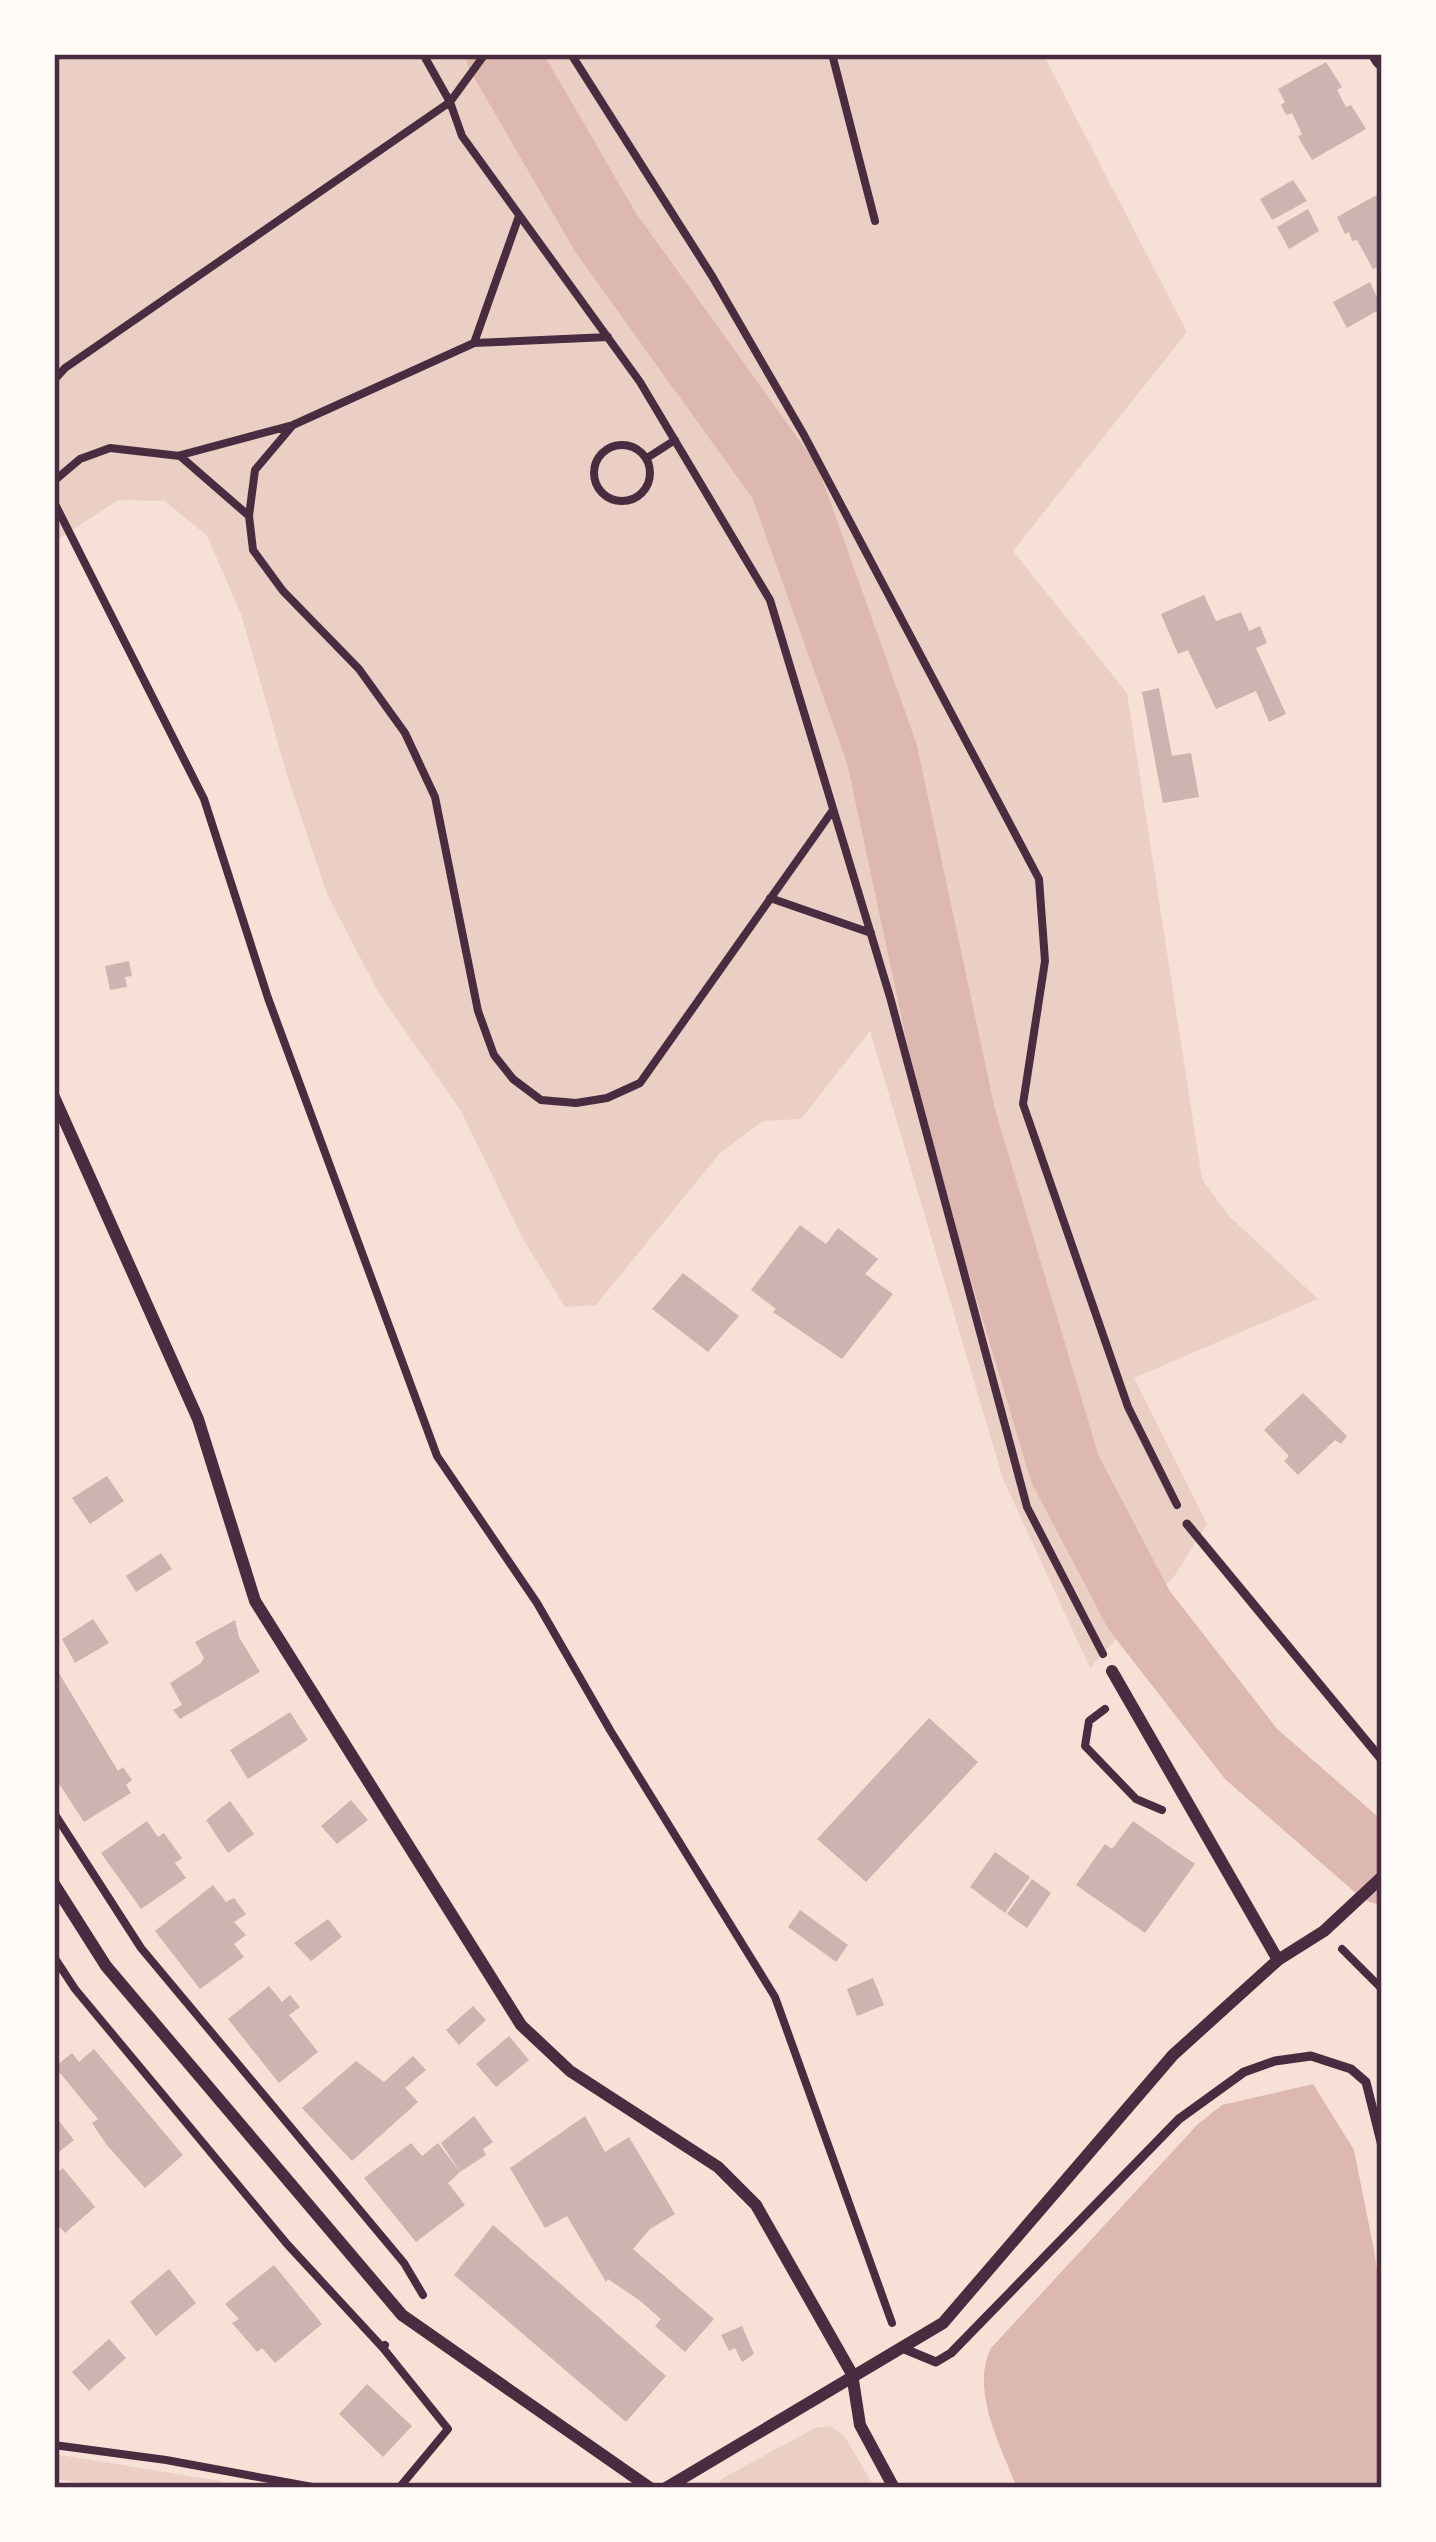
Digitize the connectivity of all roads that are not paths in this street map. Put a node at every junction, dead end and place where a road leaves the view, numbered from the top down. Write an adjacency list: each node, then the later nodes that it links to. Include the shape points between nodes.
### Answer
1 (54, 1097): 10 (street, via 198,1419 255,1601 521,2025 570,2072 718,2168 756,2204)
2 (1186, 1525): 4 (lane)
3 (1112, 1671): 7 (street)
4 (1382, 1760)
5 (1382, 1877): 7 (street, via 1324,1931)
6 (54, 1884): 11 (street, via 106,1966 402,2314)
7 (1278, 1960): 9 (street, via 1173,2055 943,2323)
8 (1382, 2146): 9 (lane, via 1366,2081 1351,2069 1311,2056 1244,2072 1179,2119 951,2353 937,2362)
9 (902, 2348): 10 (street)
10 (852, 2374): 12 (street); 13 (street, via 860,2425)
11 (650, 2488)
12 (666, 2488)
13 (894, 2488)

